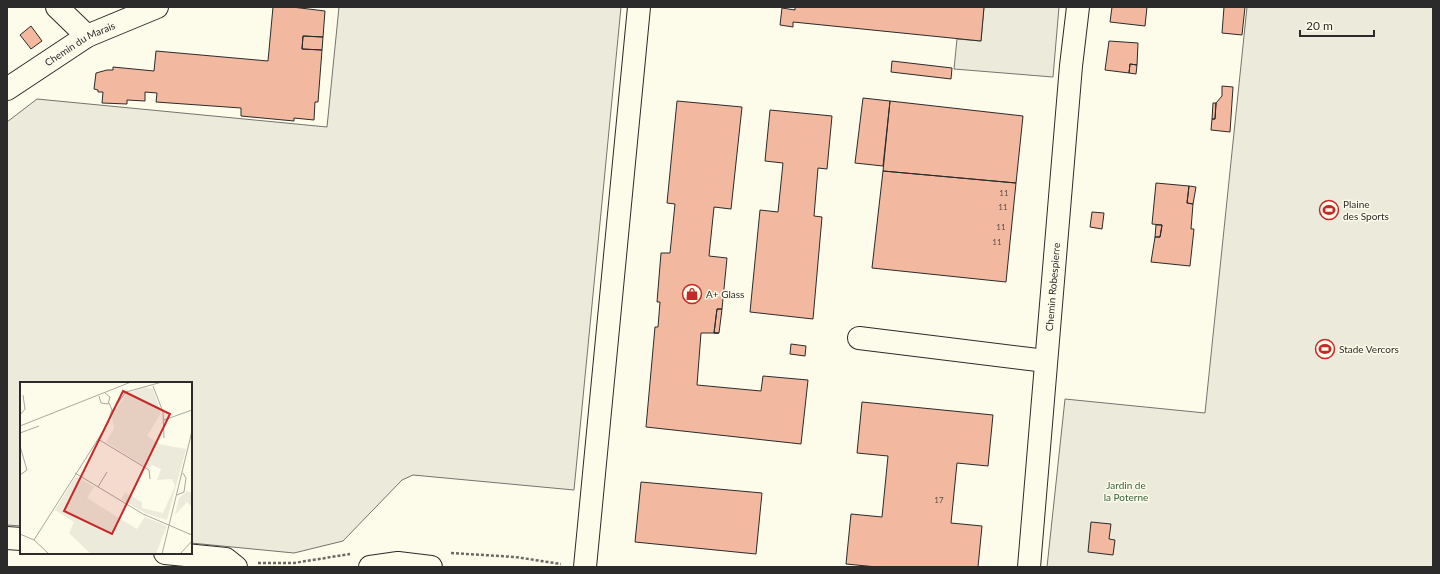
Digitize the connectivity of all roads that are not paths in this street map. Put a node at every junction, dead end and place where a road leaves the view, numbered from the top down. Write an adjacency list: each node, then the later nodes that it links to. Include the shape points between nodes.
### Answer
1 (57, 7): 5 (street)
2 (157, 7): 5 (street, Chemin du Marais)
3 (639, 7): 16 (street)
4 (1078, 7): 8 (street, Chemin Robespierre)
5 (87, 36): 6 (street, Chemin du Marais)
6 (7, 89)
7 (859, 338): 8 (street)
8 (1046, 361): 17 (street, Chemin Robespierre)
9 (7, 538): 10 (street)
10 (20, 539)
11 (168, 554): 12 (street)
12 (186, 561): 13 (street, via 226,559)
13 (236, 567)
14 (370, 567): 15 (street, via 398,563)
15 (431, 567)
16 (585, 567)
17 (1029, 567)

